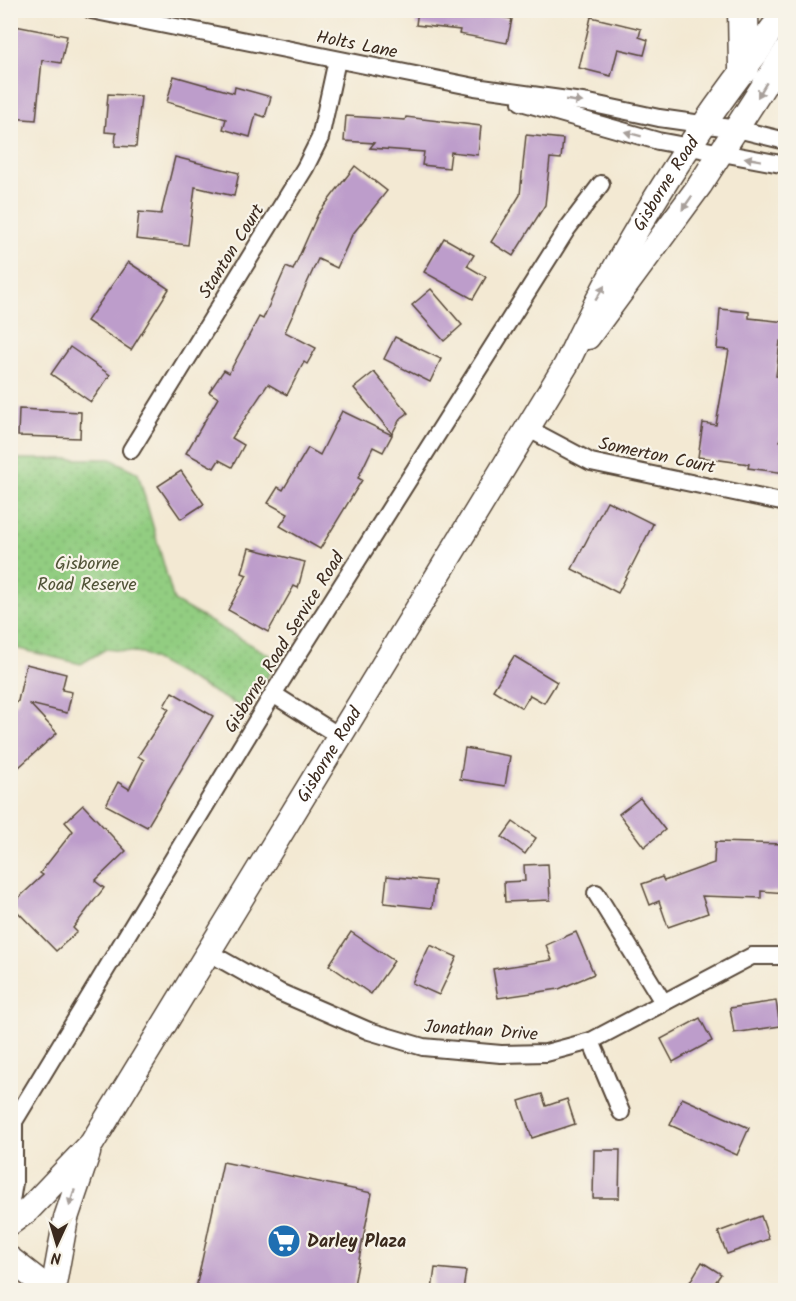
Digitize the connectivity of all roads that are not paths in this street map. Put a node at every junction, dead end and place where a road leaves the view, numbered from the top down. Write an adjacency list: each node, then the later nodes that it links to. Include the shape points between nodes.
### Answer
1 (91, 10): 5 (street, Holts Lane)
2 (743, 10): 6 (highway)
3 (786, 17): 6 (main road, Gisborne Road, via 775,22)
4 (786, 51): 9 (main road, Gisborne Road, one-way to 9)
5 (336, 60): 7 (street, Holts Lane); 17 (street, Stanton Court, via 320,138 305,168)
6 (744, 68): 8 (main road, Gisborne Road)
7 (474, 87): 8 (street, Holts Lane, one-way to 8); 11 (street, Holts Lane, one-way to 7, via 594,124)
8 (705, 123): 9 (street, Holts Lane); 11 (main road, Gisborne Road)
9 (737, 129): 10 (street, Holts Lane); 12 (main road, Gisborne Road)
10 (786, 141)
11 (690, 147): 12 (street, Holts Lane); 15 (main road, Gisborne Road, one-way to 11, via 594,303)
12 (721, 155): 13 (street, Holts Lane, one-way to 12); 15 (main road, Gisborne Road, one-way to 15, via 610,311)
13 (786, 165)
14 (601, 184): 19 (street, Gisborne Road Service Road, via 567,229)
15 (566, 365): 16 (main road, Gisborne Road)
16 (527, 428): 18 (street, Somerton Court, via 591,462); 20 (main road, Gisborne Road)
17 (131, 450)
18 (786, 503)
19 (273, 694): 20 (street); 27 (street, Gisborne Road Service Road)
20 (339, 736): 22 (main road, Gisborne Road)
21 (596, 892): 24 (street)
22 (208, 952): 25 (street, Jonathan Drive, via 306,1005 369,1031 423,1047 501,1054 546,1053); 28 (main road, Gisborne Road)
23 (786, 956): 24 (street, Jonathan Drive, via 752,956)
24 (663, 1002): 25 (street, Jonathan Drive)
25 (591, 1041): 26 (street)
26 (621, 1112)
27 (12, 1125): 29 (street, via 14,1182)
28 (92, 1143): 30 (main road, Gisborne Road, via 28,1210); 33 (main road, Gisborne Road, one-way to 33, via 66,1218)
29 (10, 1208)
30 (10, 1223)
31 (10, 1259): 32 (main road)
32 (44, 1290)
33 (53, 1290)

